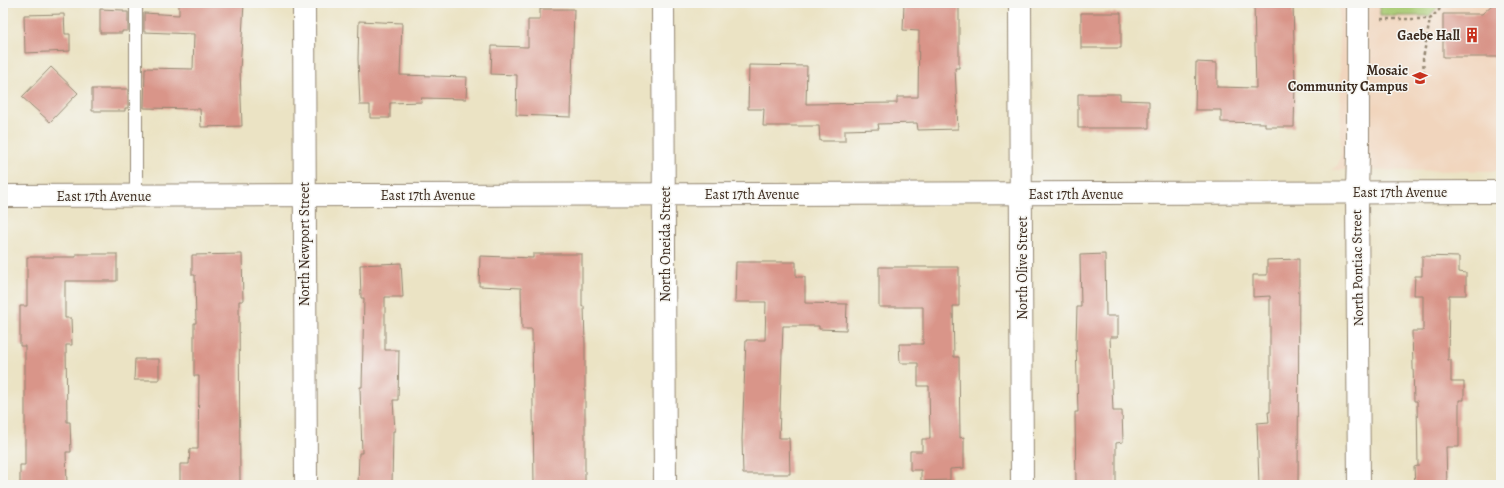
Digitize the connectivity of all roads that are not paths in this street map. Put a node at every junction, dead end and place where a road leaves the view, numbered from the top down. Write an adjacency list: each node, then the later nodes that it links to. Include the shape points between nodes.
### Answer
1 (136, 3): 12 (lane)
2 (304, 3): 10 (street, North Newport Street)
3 (663, 3): 8 (street, North Oneida Street)
4 (1020, 3): 9 (street, North Olive Street)
5 (1358, 3): 6 (street, North Pontiac Street)
6 (1356, 192): 7 (street, East 17th Avenue); 9 (street, East 17th Avenue); 16 (street, North Pontiac Street)
7 (1501, 192)
8 (665, 194): 9 (street, East 17th Avenue); 10 (street, East 17th Avenue); 14 (street, North Oneida Street)
9 (1022, 194): 15 (street, North Olive Street)
10 (304, 195): 12 (street, East 17th Avenue); 13 (street, North Newport Street)
11 (3, 196): 12 (street, East 17th Avenue)
12 (136, 196)
13 (306, 485)
14 (665, 485)
15 (1022, 485)
16 (1359, 485)

